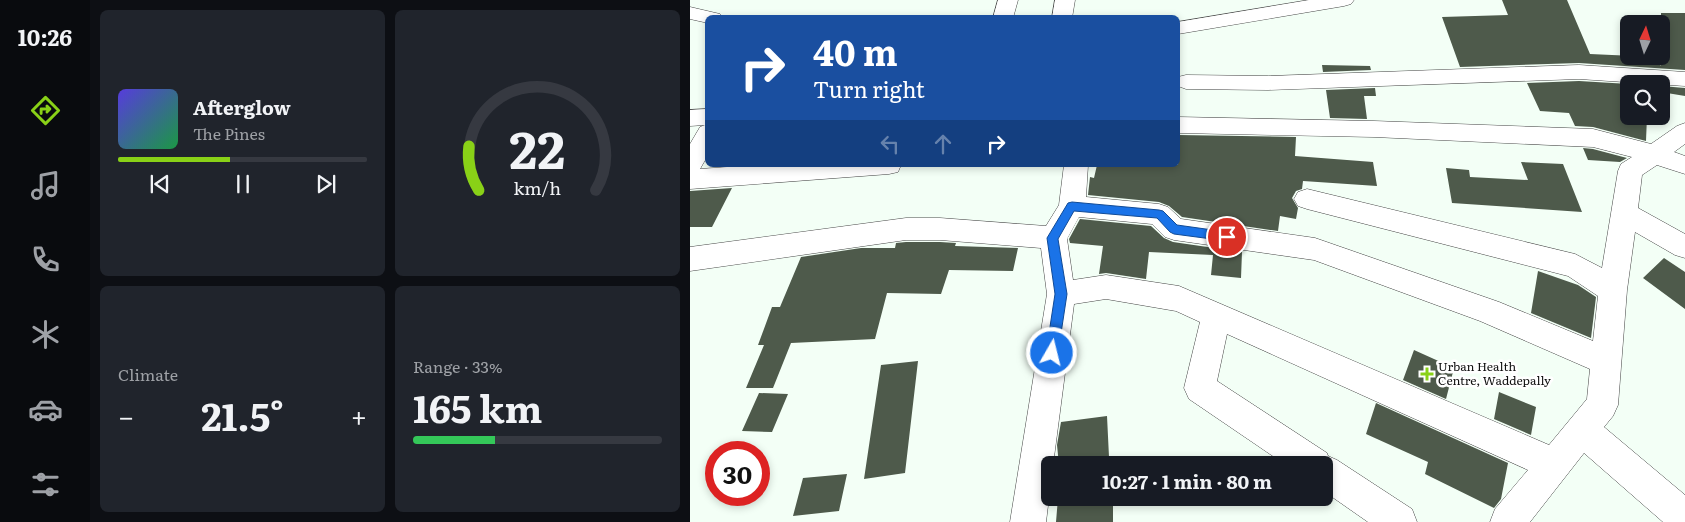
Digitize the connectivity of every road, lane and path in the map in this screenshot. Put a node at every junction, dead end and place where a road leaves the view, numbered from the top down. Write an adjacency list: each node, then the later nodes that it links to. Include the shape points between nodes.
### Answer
1 (1008, 0): 5 (street)
2 (1065, 0): 6 (street)
3 (1344, 0): 8 (street)
4 (690, 13): 7 (street)
5 (1004, 15)
6 (1062, 15)
7 (705, 16)
8 (1180, 28)
9 (1685, 79): 10 (street, via 1579,72 1268,83)
10 (1186, 82)
11 (705, 117): 12 (street)
12 (690, 118)
13 (1180, 124): 16 (street, via 1593,138)
14 (1685, 132): 16 (street)
15 (705, 138): 17 (street)
16 (1653, 154): 18 (street); 24 (street, via 1630,171)
17 (690, 165)
18 (1685, 165)
19 (861, 167): 21 (street)
20 (1076, 167): 23 (street)
21 (690, 179)
22 (1307, 199): 28 (street, via 1575,266)
23 (1072, 206): 25 (street); 31 (street, via 1159,214 1174,229 1315,249 1489,311)
24 (1624, 213): 26 (street); 28 (street)
25 (1053, 238): 27 (street, via 906,229); 29 (street)
26 (1685, 247)
27 (690, 259)
28 (1613, 290): 31 (street)
29 (1061, 294): 30 (street, via 1106,287 1179,299); 37 (street)
30 (1216, 315): 33 (street, via 1200,388); 34 (street)
31 (1607, 362): 32 (street, via 1602,405)
32 (1582, 430): 34 (street); 36 (street)
33 (1302, 456)
34 (1554, 464): 39 (street)
35 (1333, 477): 38 (street)
36 (1685, 518)
37 (1028, 522)
38 (1399, 522)
39 (1508, 522)

